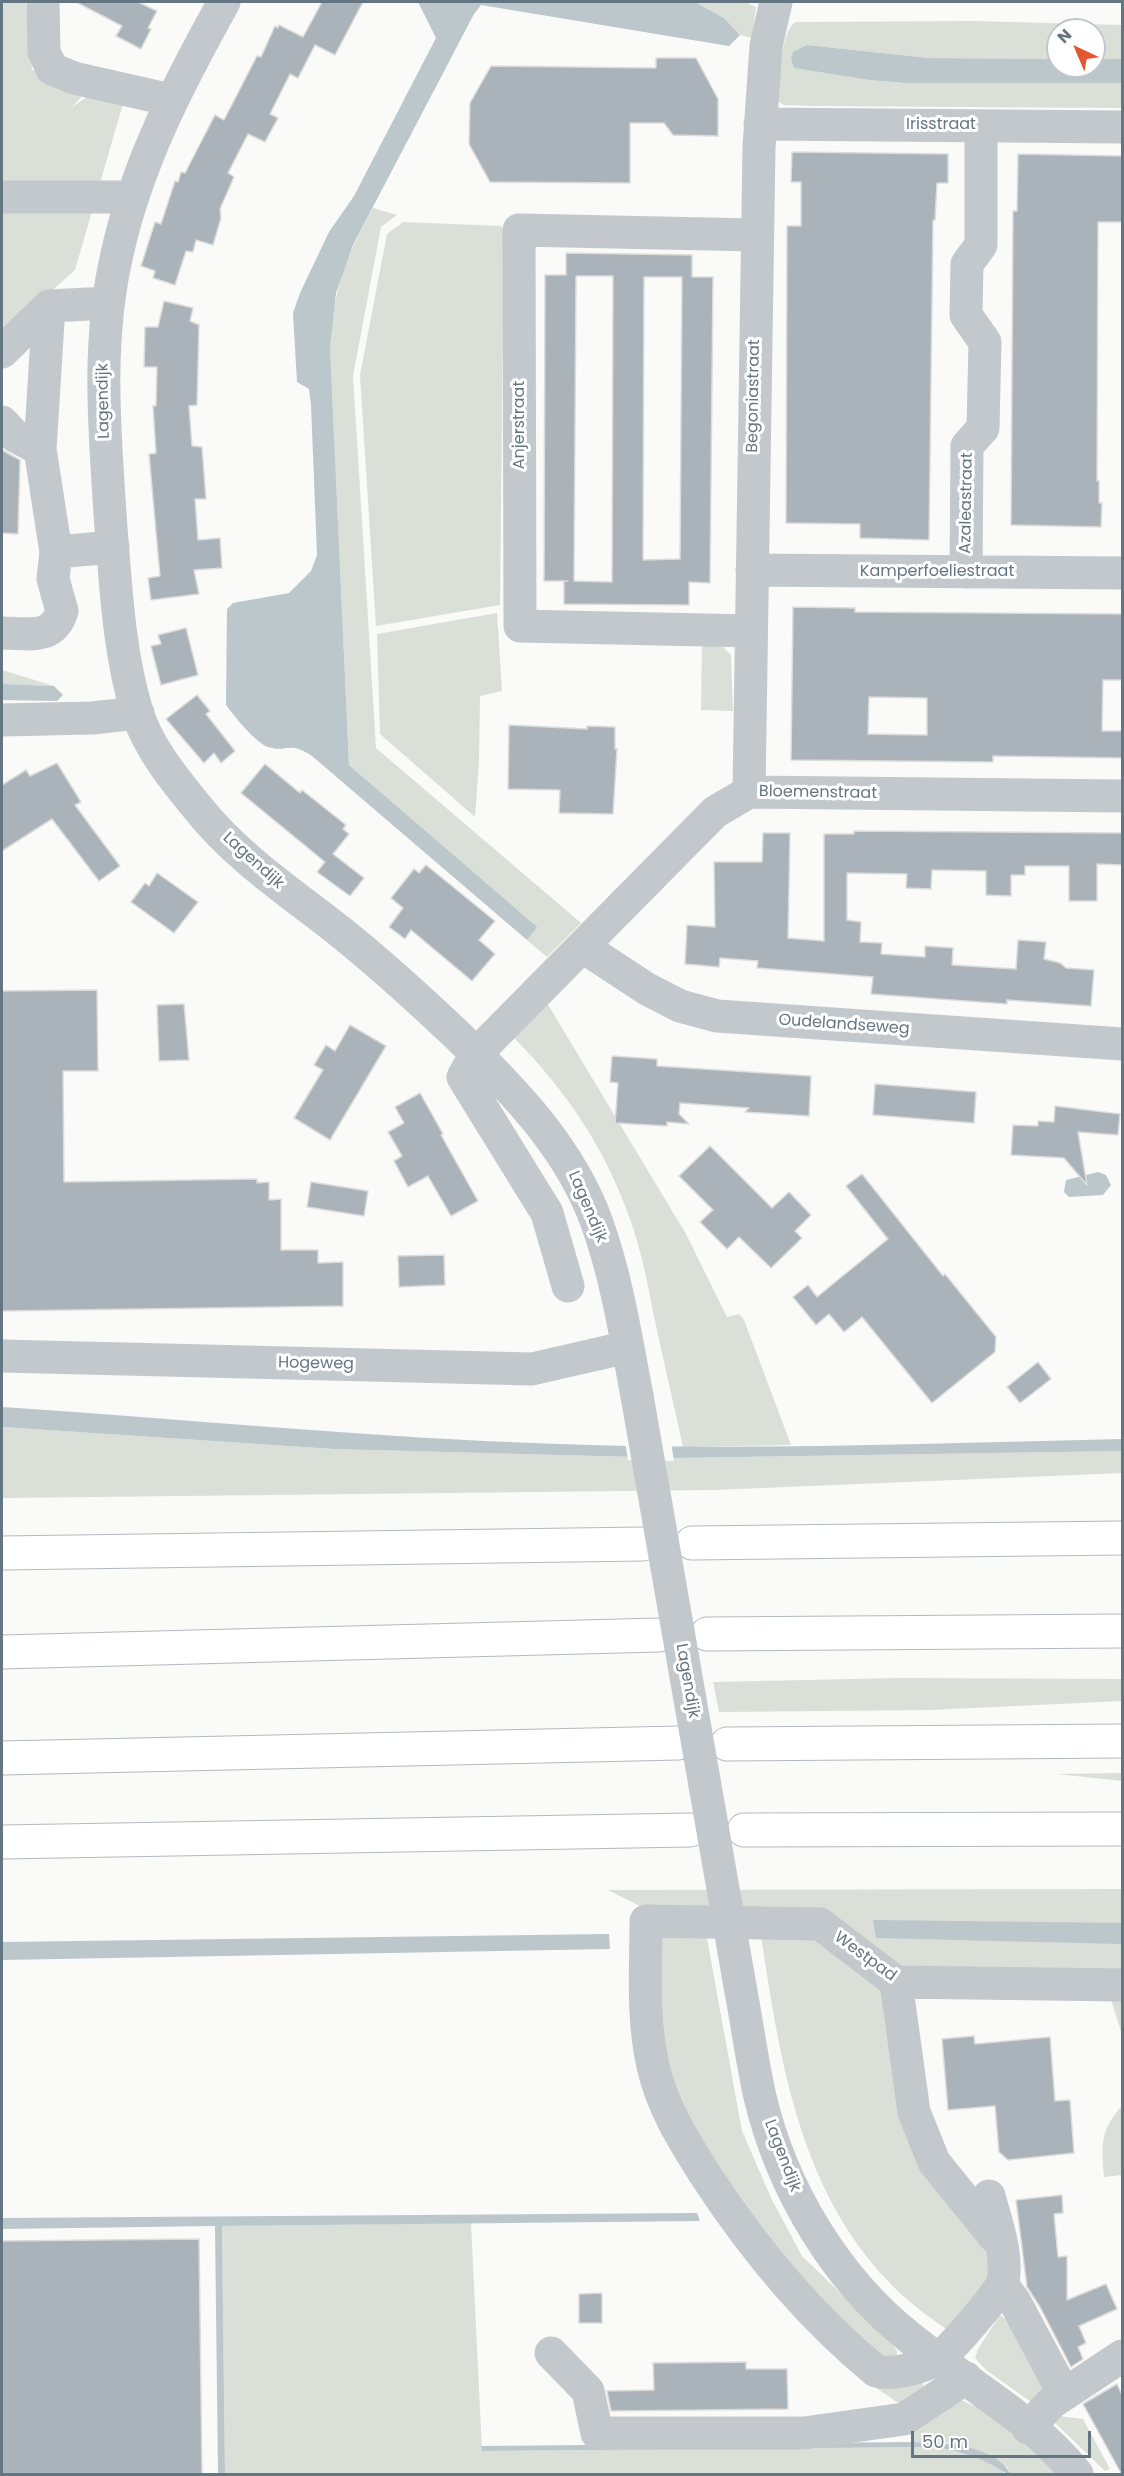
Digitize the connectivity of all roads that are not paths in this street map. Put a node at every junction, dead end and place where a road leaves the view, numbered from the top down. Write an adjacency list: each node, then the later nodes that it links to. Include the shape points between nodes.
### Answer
1 (43, 2): 4 (street, via 44,52 52,69 74,78)
2 (224, 2): 4 (street, Lagendijk)
3 (776, 2): 5 (street, Begoniastraat, via 766,46)
4 (171, 100): 9 (street, Lagendijk)
5 (760, 124): 6 (street, Irisstraat); 10 (street, Begoniastraat)
6 (981, 126): 7 (street, Irisstraat); 19 (street, Azaleastraat, via 981,245 967,264 966,315 985,342 982,428 967,446)
7 (1122, 127)
8 (2, 197): 9 (street)
9 (132, 198): 11 (street, Lagendijk)
10 (756, 235): 18 (street, Begoniastraat); 21 (street, Anjerstraat, via 519,230 520,626)
11 (108, 303): 12 (street); 16 (street, Lagendijk, via 103,407)
12 (49, 306): 13 (street); 15 (street)
13 (2, 352)
14 (2, 422): 15 (street, via 15,436)
15 (40, 449): 17 (street)
16 (113, 548): 17 (street); 23 (street, Lagendijk, via 124,653)
17 (57, 552): 22 (street, via 53,579 63,610 55,627 45,633)
18 (752, 570): 19 (street, Kamperfoeliestraat); 21 (street, Begoniastraat)
19 (966, 572): 20 (street, Kamperfoeliestraat)
20 (1122, 573)
21 (751, 631): 25 (street, Begoniastraat)
22 (2, 633)
23 (138, 713): 24 (street); 29 (street, Lagendijk, via 164,763 199,810 237,850 346,936)
24 (2, 720)
25 (749, 792): 26 (street, Bloemenstraat); 27 (street, Bloemenstraat, via 714,812)
26 (1122, 796)
27 (583, 946): 28 (street, Oudelandseweg, via 647,989 680,1006 717,1016); 29 (street, Bloemenstraat)
28 (1122, 1044)
29 (477, 1054): 30 (street, Bloemenstraat, via 463,1077 547,1213); 31 (street, Lagendijk, via 544,1126 568,1163 596,1220 617,1291)
30 (568, 1286)
31 (628, 1347): 32 (street, Hogeweg, via 532,1369); 56 (street, Lagendijk, bridge, via 760,2098 780,2160 809,2220 841,2267 884,2314)
32 (2, 1356)
33 (1122, 1538): 34 (highway)
34 (692, 1543)
35 (642, 1544): 36 (highway)
36 (2, 1553)
37 (1122, 1632): 38 (highway)
38 (707, 1634)
39 (659, 1635): 40 (highway)
40 (2, 1652)
41 (1122, 1741): 43 (highway)
42 (679, 1743): 44 (highway)
43 (727, 1744)
44 (2, 1758)
45 (1122, 1829): 47 (highway)
46 (690, 1830): 48 (highway)
47 (744, 1830)
48 (2, 1842)
49 (896, 1982): 50 (street, Westpad); 52 (street, via 914,2112 934,2162); 56 (street, Westpad, via 819,1924 646,1920 645,2008 653,2066 664,2103 721,2198 781,2278 876,2371 896,2373)
50 (1122, 1985)
51 (989, 2196): 52 (street)
52 (1001, 2247): 53 (street)
53 (1003, 2286): 56 (street); 58 (street)
54 (551, 2353): 57 (street, via 588,2391 597,2433 804,2433 904,2419)
55 (1122, 2356): 58 (street)
56 (939, 2359): 57 (street, Lagendijk)
57 (966, 2378): 59 (street, Lagendijk)
58 (1064, 2394): 59 (street)
59 (1028, 2428): 60 (street, Lagendijk)
60 (1077, 2475)

